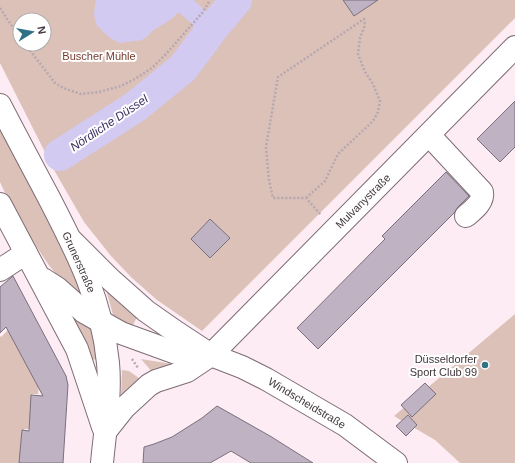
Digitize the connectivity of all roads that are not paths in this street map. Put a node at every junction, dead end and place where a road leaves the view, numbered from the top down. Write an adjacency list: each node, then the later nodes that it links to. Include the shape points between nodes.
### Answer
1 (515, 47): 3 (main road, Mulvanystraße)
2 (0, 105): 6 (main road, Grunerstraße)
3 (428, 135): 5 (main road, via 482,192 480,201); 11 (main road, Mulvanystraße)
4 (0, 204): 7 (main road, Grunerstraße)
5 (466, 216)
6 (72, 241): 10 (main road, Grunerstraße, via 92,288); 11 (main road, Windscheidstraße, via 146,311)
7 (26, 253): 8 (main road); 9 (main road, Grunerstraße)
8 (0, 270)
9 (38, 277): 10 (main road, Windscheidstraße, via 57,288 84,312); 12 (main road, Grunerstraße, via 77,349)
10 (102, 323): 11 (main road, Windscheidstraße, via 121,333 176,353); 12 (main road, Grunerstraße, via 109,377)
11 (212, 355): 12 (main road, via 187,371 150,385 124,408); 14 (main road, Windscheidstraße, via 266,379 345,425)
12 (105, 432): 13 (main road, Grunerstraße)
13 (102, 463)
14 (396, 463)

